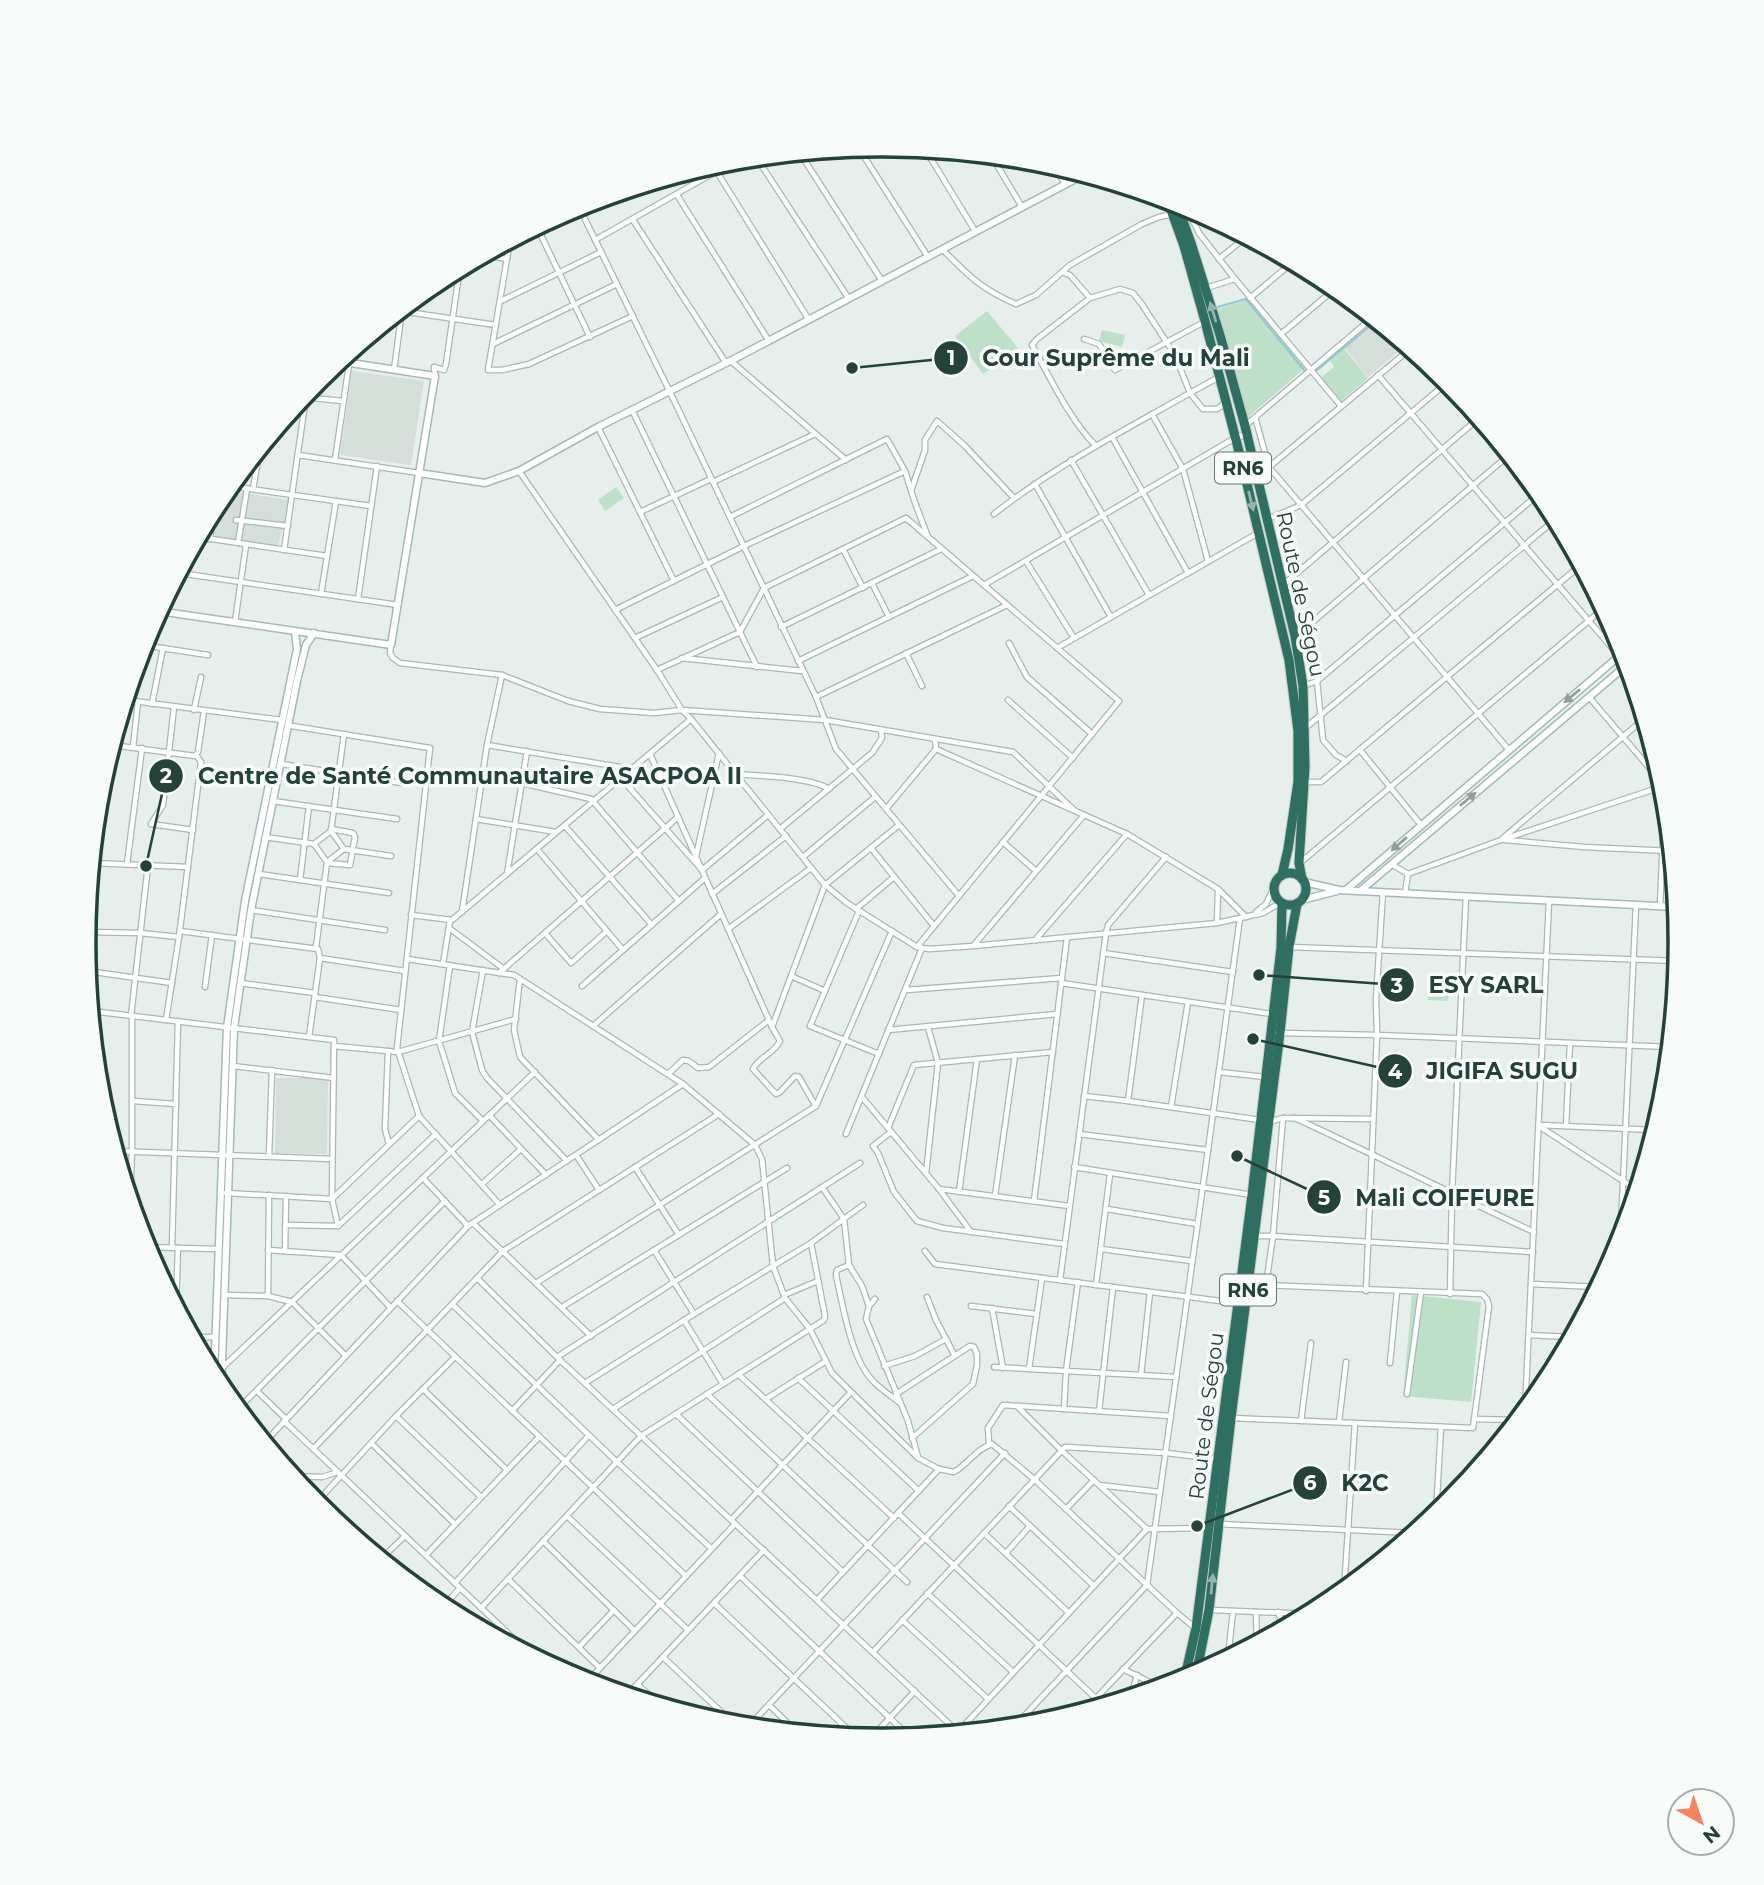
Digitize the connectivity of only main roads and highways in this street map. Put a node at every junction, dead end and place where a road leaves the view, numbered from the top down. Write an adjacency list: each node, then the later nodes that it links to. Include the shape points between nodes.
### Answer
1 (1173, 213): 3 (highway, Route de Ségou / RN6, one-way to 3, via 1205,321 1289,660 1298,782)
2 (1186, 218): 4 (highway, Route de Ségou / RN6, one-way to 2, via 1299,863 1303,686 1295,636 1246,430)
3 (1282, 875): 4 (highway, via 1293,873); 6 (highway, Route de Ségou / RN6, via 1273,889)
4 (1303, 880): 5 (highway, Route de Ségou / RN6, via 1306,888)
5 (1300, 902): 6 (highway); 7 (highway, Route de Ségou / RN6, via 1289,947)
6 (1281, 903): 7 (highway, Route de Ségou / RN6)
7 (1264, 1121): 8 (highway, Route de Ségou / RN6, via 1255,1236); 8 (highway, Route de Ségou / RN6, via 1217,1459)
8 (1215, 1527): 9 (highway, Route de Ségou / RN6, one-way to 8, via 1209,1610); 10 (highway, Route de Ségou / RN6)
9 (1199, 1661)
10 (1187, 1666)

